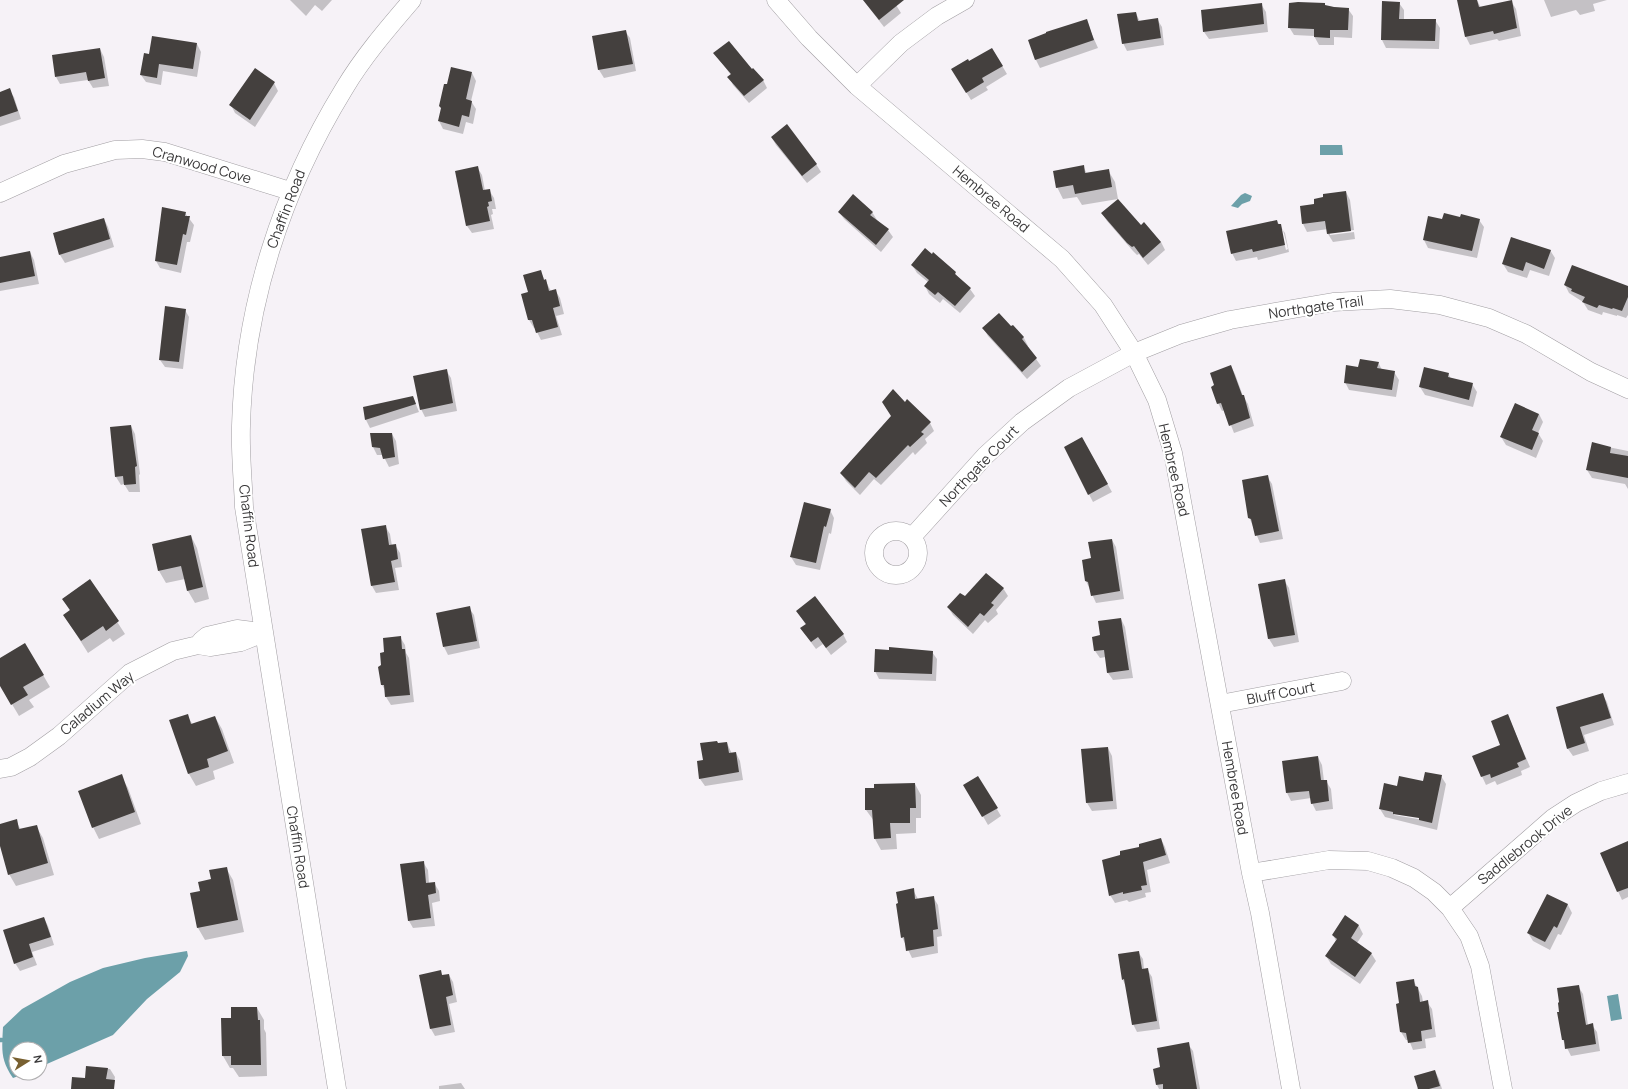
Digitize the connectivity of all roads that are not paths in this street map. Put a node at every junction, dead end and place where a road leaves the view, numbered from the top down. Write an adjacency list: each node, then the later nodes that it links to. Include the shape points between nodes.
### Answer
1 (412, 0): 5 (street, Chaffin Road, via 377,41 344,88)
2 (776, 0): 4 (street, Hembree Road, via 809,38)
3 (965, 0): 4 (street, via 937,16 901,43)
4 (857, 86): 7 (street, Hembree Road, via 1062,259 1103,305)
5 (290, 191): 6 (street, Cranwood Cove, via 165,152 142,149 115,150 64,164); 10 (street, Chaffin Road, via 265,266 248,344 241,426 244,507)
6 (0, 193)
7 (1134, 353): 8 (street, Northgate Trail, via 1180,334 1230,320 1333,302 1390,299 1440,304 1489,318 1526,334 1591,372); 9 (street, Northgate Court, via 1069,388 1022,422 985,456); 12 (street, Hembree Road, via 1157,400 1173,453)
8 (1628, 389)
9 (912, 537)
10 (264, 632): 13 (street, Caladium Way, via 237,629 207,636 198,645 173,651 130,673 59,736 30,757); 17 (street, Chaffin Road)
11 (1342, 681): 12 (street, Bluff Court)
12 (1220, 704): 15 (street, Hembree Road)
13 (0, 769)
14 (1628, 783): 16 (street, Saddlebrook Drive, via 1595,794 1553,818)
15 (1251, 873): 16 (street, via 1329,860 1368,861 1414,878 1434,892); 18 (street, Hembree Road)
16 (1450, 908): 19 (street, via 1469,936 1480,966)
17 (337, 1089)
18 (1291, 1089)
19 (1503, 1089)

